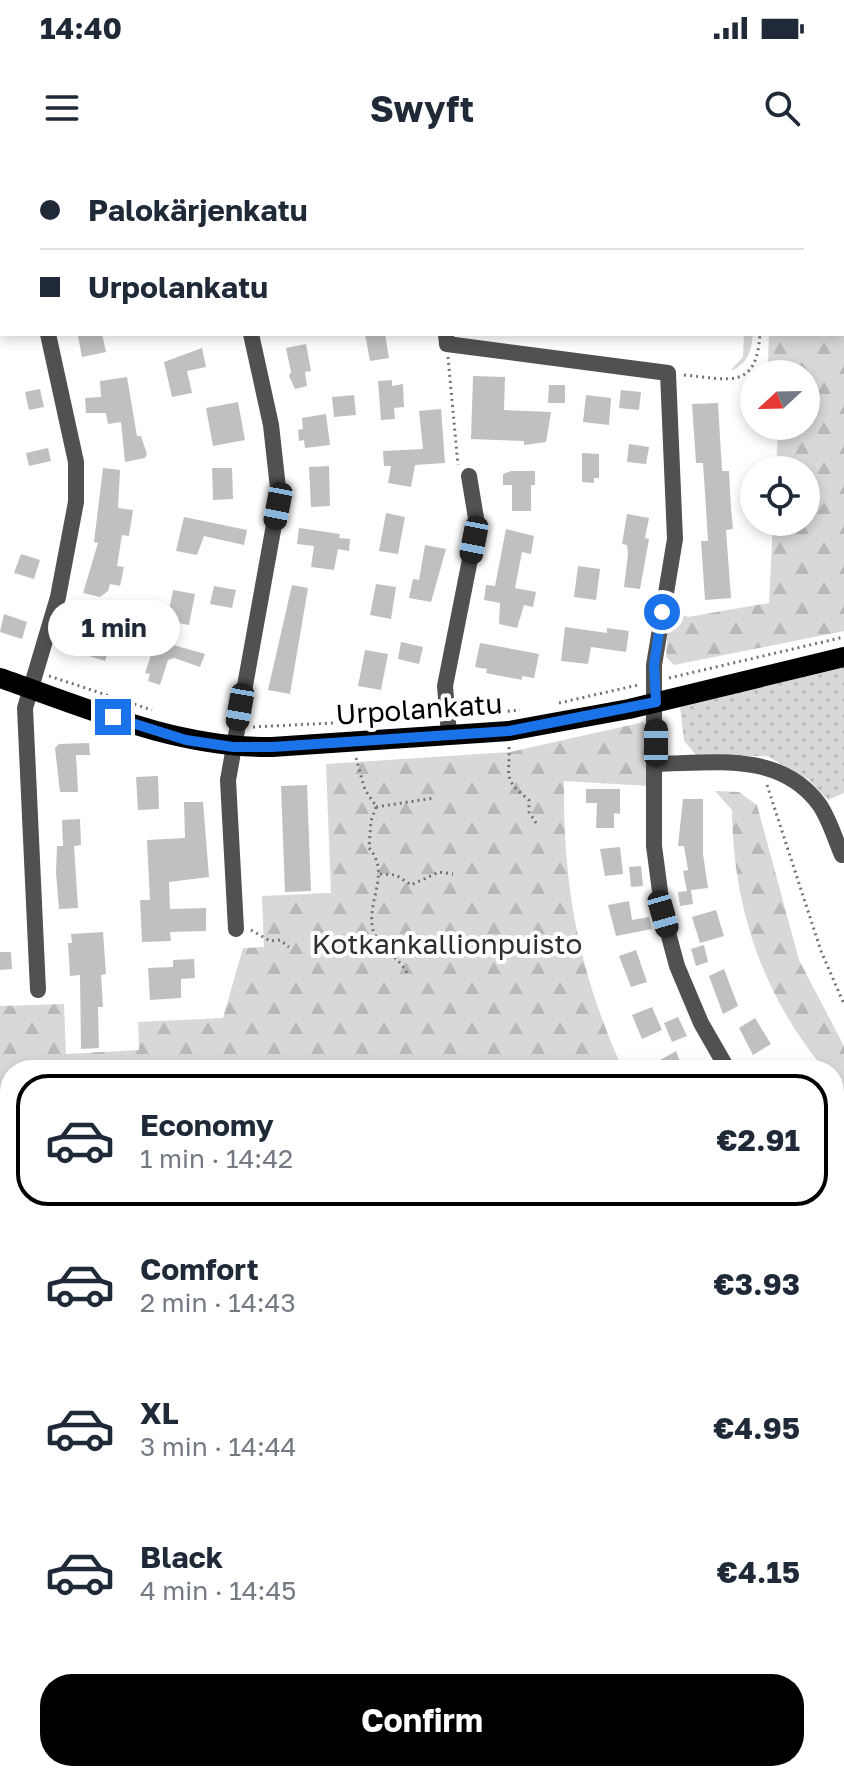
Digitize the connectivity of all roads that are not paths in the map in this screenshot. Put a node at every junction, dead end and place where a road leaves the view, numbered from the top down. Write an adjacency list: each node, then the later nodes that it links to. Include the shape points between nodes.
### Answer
1 (48, 336): 7 (street, via 76,462 76,502 58,597)
2 (251, 336): 10 (street, via 271,425 279,497)
3 (446, 339): 8 (street, via 668,373 675,539 655,651)
4 (469, 476): 9 (street, via 477,524 445,686)
5 (844, 657): 8 (main road, Urpolankatu)
6 (0, 678): 7 (main road, Urpolankatu)
7 (29, 688): 10 (main road, Urpolankatu, via 141,727); 14 (street, via 25,708)
8 (656, 702): 9 (main road, Urpolankatu, via 509,731); 11 (street)
9 (449, 734): 10 (main road, Urpolankatu)
10 (233, 747): 13 (street, via 228,780)
11 (656, 764): 12 (street, via 759,763 818,803); 15 (street, via 654,846 663,914 677,966)
12 (842, 855)
13 (236, 929)
14 (38, 990)
15 (722, 1060)

